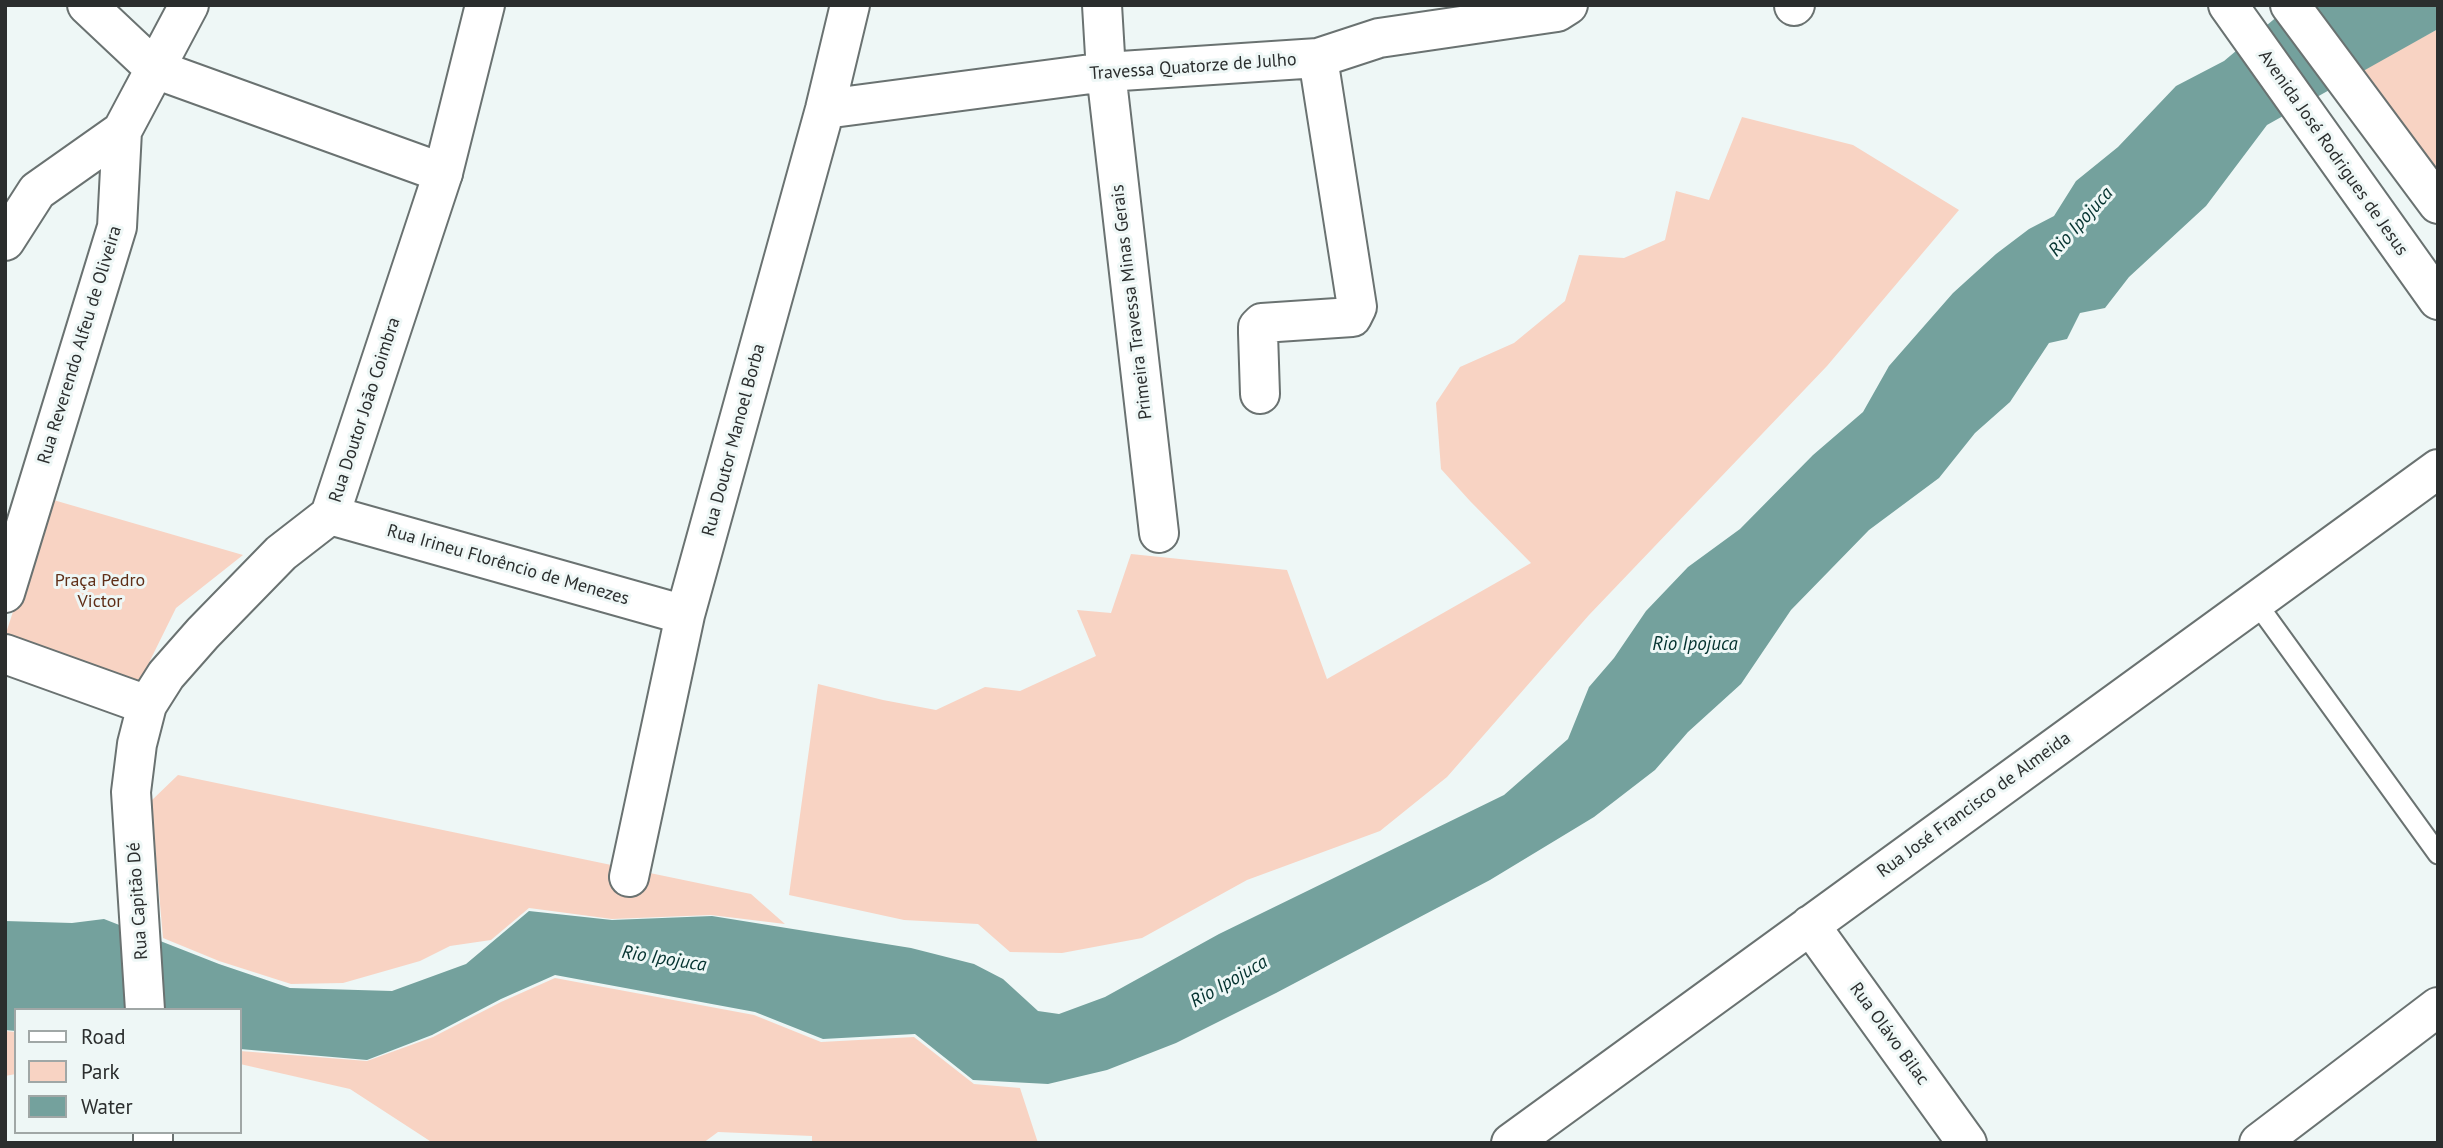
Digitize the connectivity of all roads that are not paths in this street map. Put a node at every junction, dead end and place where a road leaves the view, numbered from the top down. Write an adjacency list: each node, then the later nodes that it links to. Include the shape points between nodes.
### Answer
1 (87, 5): 12 (street)
2 (190, 5): 12 (street)
3 (485, 5): 16 (street, Rua Doutor João Coimbra)
4 (849, 5): 14 (street, Rua Doutor Manoel Borba)
5 (1102, 5): 13 (street, Primeira Travessa Minas Gerais)
6 (1413, 5): 10 (street)
7 (2228, 5): 19 (street, Avenida José Rodrigues de Jesus)
8 (2290, 5): 17 (street)
9 (1562, 9): 10 (street, Travessa Quatorze de Julho)
10 (1383, 22): 11 (street, Travessa Quatorze de Julho)
11 (1318, 58): 13 (street, Travessa Quatorze de Julho); 20 (street, via 1357,307 1352,317 1267,322 1258,327)
12 (155, 69): 15 (street); 16 (street)
13 (1105, 72): 14 (street, Travessa Quatorze de Julho); 23 (street, Primeira Travessa Minas Gerais)
14 (825, 108): 26 (street, Rua Doutor Manoel Borba)
15 (122, 131): 18 (street, via 37,191); 24 (street, Rua Reverendo Alfeu de Oliveira, via 117,226)
16 (443, 173): 22 (street, Rua Doutor João Coimbra)
17 (2433, 197)
18 (5, 241)
19 (2438, 300)
20 (1260, 394)
21 (2438, 468): 25 (street, Rua José Francisco de Almeida)
22 (330, 515): 26 (street, Rua Irineu Florêncio de Menezes); 28 (street, Rua Doutor João Coimbra, via 281,553 203,632)
23 (1159, 533)
24 (5, 593)
25 (2255, 601): 30 (lane); 32 (street, Rua José Francisco de Almeida)
26 (685, 615): 31 (street, Rua Doutor Manoel Borba)
27 (5, 654): 28 (street)
28 (146, 705): 29 (street, Rua Doutor João Coimbra)
29 (131, 792): 34 (street, Rua Capitão Dé)
30 (2438, 854)
31 (629, 877)
32 (1810, 925): 35 (street, Rua José Francisco de Almeida); 36 (street, Rua Olávo Bilac)
33 (2438, 1007): 37 (street)
34 (145, 1008)
35 (1511, 1143)
36 (1967, 1143)
37 (2259, 1143)

